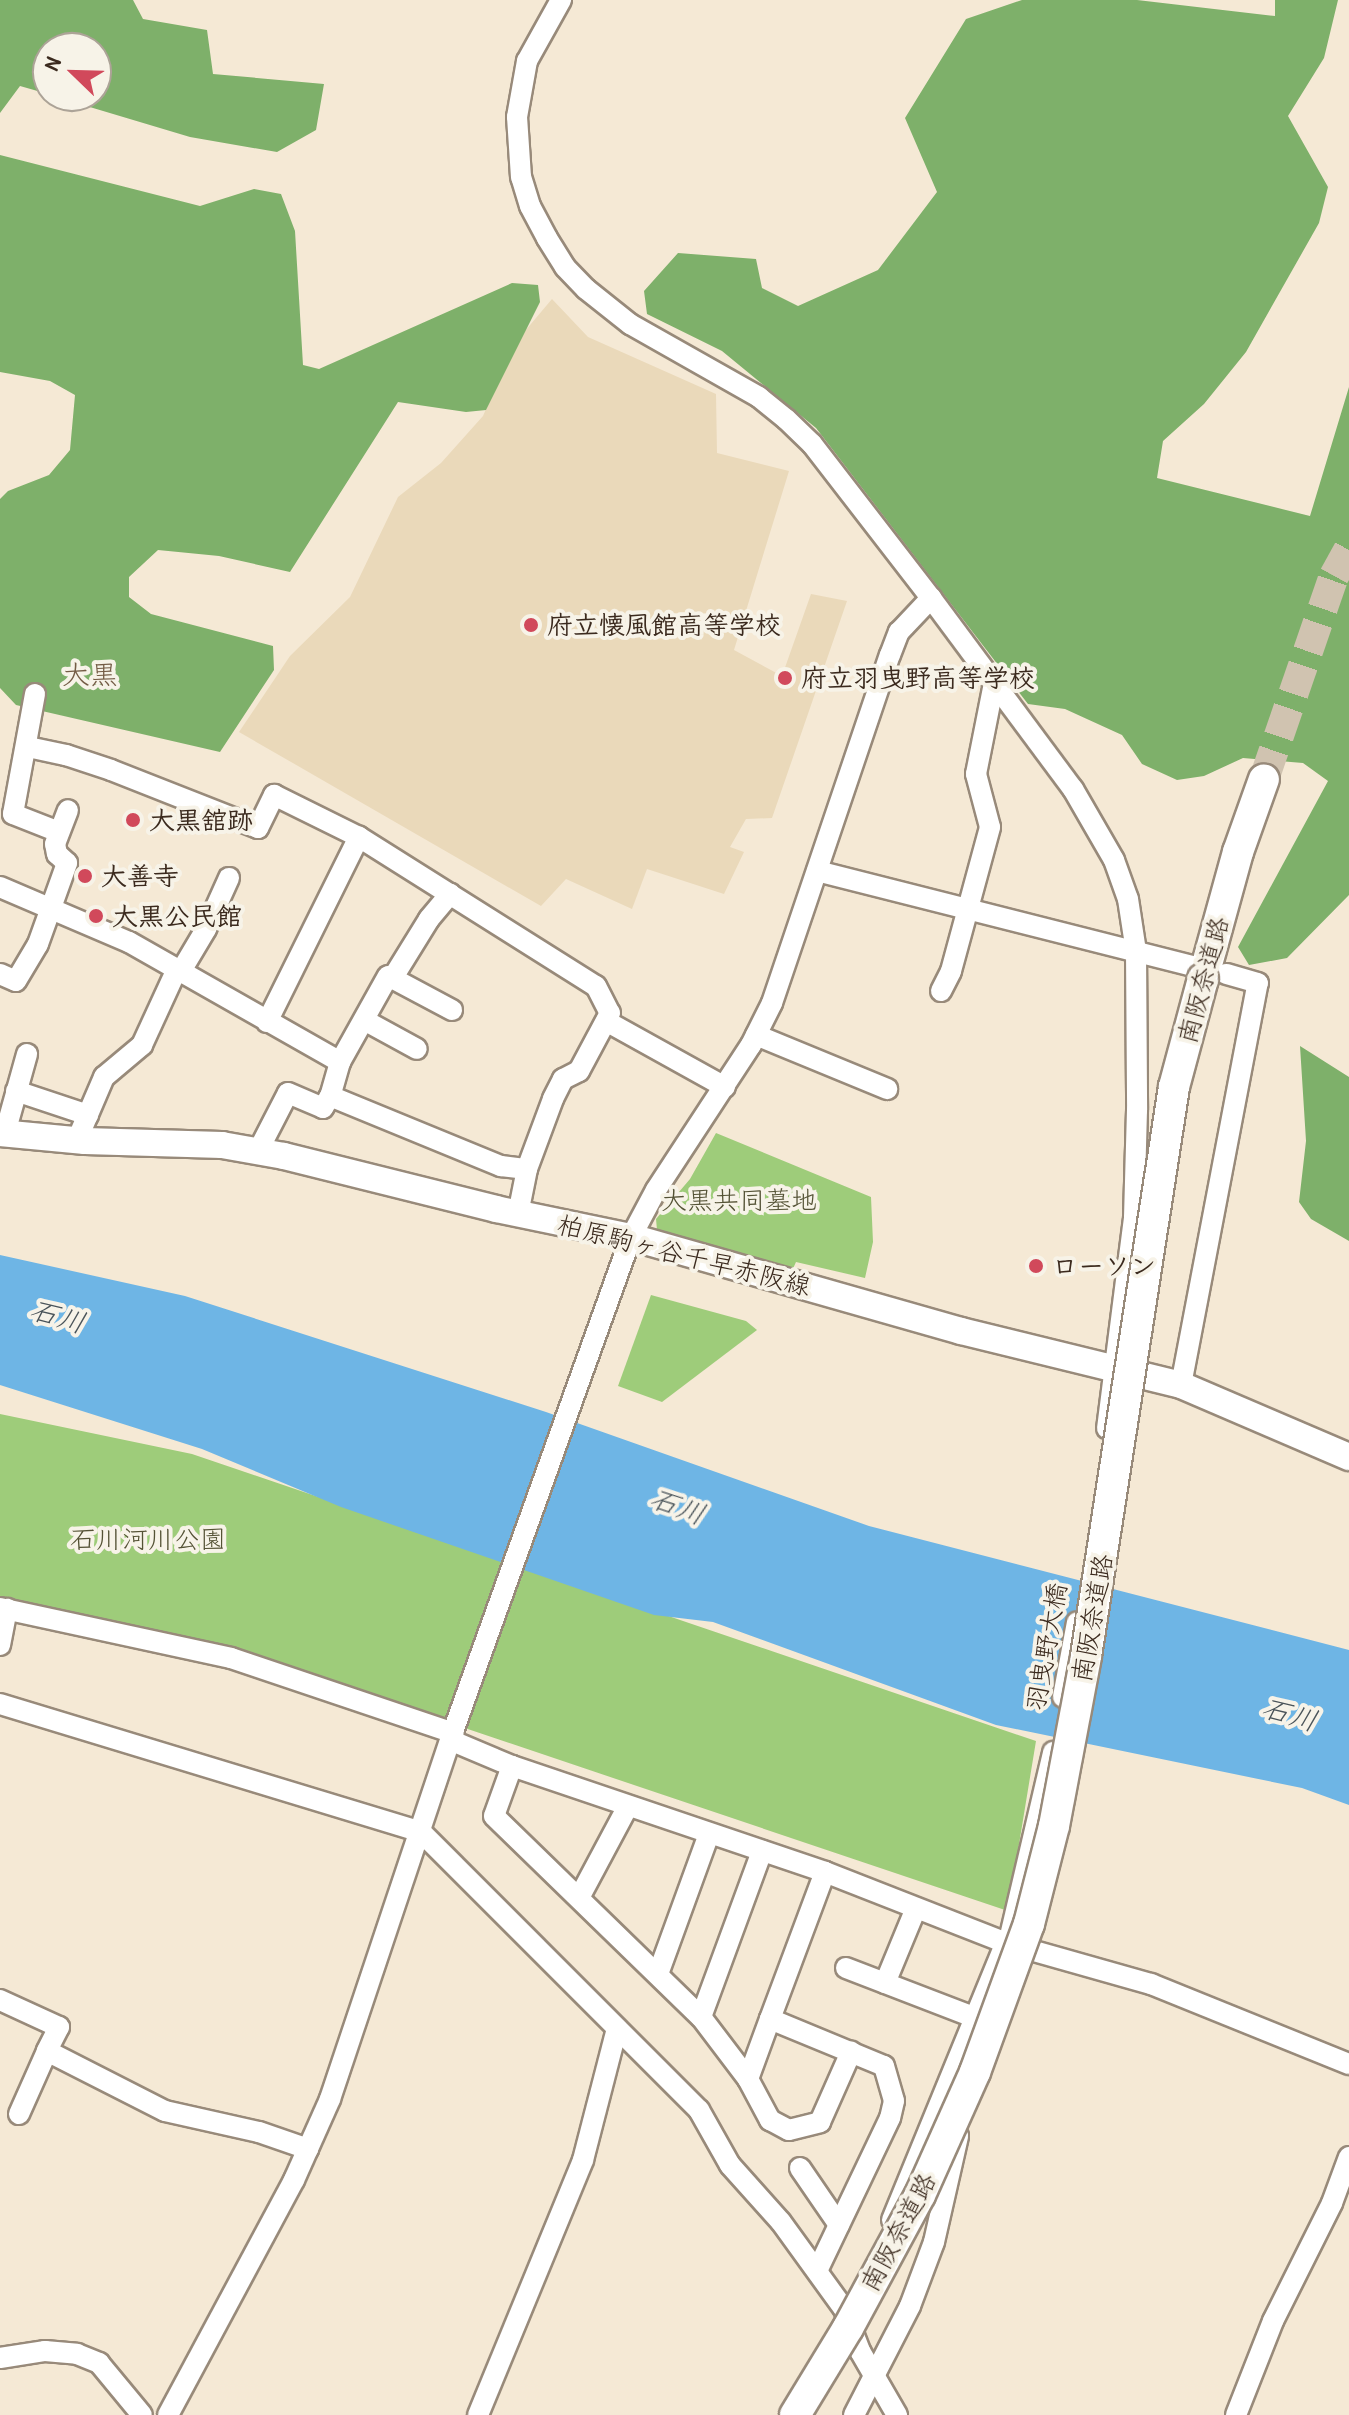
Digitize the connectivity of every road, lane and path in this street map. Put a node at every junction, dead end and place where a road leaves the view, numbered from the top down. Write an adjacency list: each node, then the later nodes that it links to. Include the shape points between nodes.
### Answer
1 (561, 0): 2 (street, 羽曳野大橋, via 527,61 517,117 521,177 547,238 586,289 630,324 759,397 804,435)
2 (931, 598): 3 (street, 羽曳野大橋); 11 (street, via 899,632)
3 (994, 683): 16 (street, via 976,774 990,827); 17 (street, 羽曳野大橋, via 1073,789 1114,860 1128,899)
4 (35, 694): 5 (street)
5 (28, 747): 6 (street); 10 (street, via 100,766 258,828 274,795)
6 (10, 775): 9 (street, via 13,814)
7 (1270, 782): 20 (highway, 南阪奈道路, via 1238,852)
8 (68, 810): 9 (street)
9 (59, 832): 15 (street, via 57,854 67,863)
10 (359, 837): 14 (street); 26 (street)
11 (817, 871): 16 (street); 27 (street, via 791,953)
12 (229, 878): 18 (street, via 206,929)
13 (0, 887): 15 (street)
14 (450, 894): 21 (street); 25 (street, via 596,986 610,1013)
15 (50, 908): 18 (street); 19 (street, via 38,944 16,981)
16 (969, 910): 17 (street); 22 (street)
17 (1136, 951): 20 (street); 42 (street, 羽曳野大橋, via 1134,1218)
18 (179, 970): 26 (street); 35 (street, via 142,1045 104,1077)
19 (0, 974)
20 (1210, 976): 43 (street, via 1258,983); 83 (highway, 南阪奈道路, bridge, via 1174,1087 1086,1656 1054,1826 1029,1924 975,2072 920,2195); 84 (highway, 南阪奈道路, via 1103,1623 1069,1808 1039,1927 985,2073 928,2200)
21 (392, 979): 23 (street); 24 (street, via 388,976)
22 (941, 991)
23 (452, 1010)
24 (364, 1020): 28 (street); 30 (street)
25 (606, 1021): 31 (street); 39 (street, via 579,1071 563,1079)
26 (267, 1022): 30 (street)
27 (756, 1035): 31 (street); 32 (street)
28 (417, 1049)
29 (27, 1054): 33 (street)
30 (340, 1062): 34 (street)
31 (725, 1087): 41 (street, via 656,1190)
32 (887, 1089)
33 (16, 1091): 35 (street); 36 (street)
34 (330, 1096): 38 (street, via 323,1108 288,1093); 39 (street, via 501,1166)
35 (88, 1115): 37 (street)
36 (2, 1133): 37 (main road, 柏原駒ヶ谷千早赤阪線)
37 (77, 1140): 38 (main road, 柏原駒ヶ谷千早赤阪線)
38 (258, 1151): 40 (main road, 柏原駒ヶ谷千早赤阪線)
39 (527, 1169): 40 (street)
40 (518, 1214): 41 (main road, 柏原駒ヶ谷千早赤阪線)
41 (627, 1246): 42 (main road, 柏原駒ヶ谷千早赤阪線, via 961,1331); 48 (street)
42 (1113, 1380): 43 (main road, 柏原駒ヶ谷千早赤阪線); 57 (street, 羽曳野大橋, via 1098,1502 1051,1764)
43 (1181, 1385): 44 (main road, 柏原駒ヶ谷千早赤阪線)
44 (1349, 1457)
45 (4, 1609): 46 (street); 48 (street, via 231,1658)
46 (0, 1645)
47 (0, 1704): 51 (street)
48 (455, 1730): 49 (street); 51 (street)
49 (512, 1766): 50 (street); 55 (street, via 494,1816)
50 (628, 1806): 52 (street); 55 (street)
51 (421, 1832): 65 (street); 71 (street)
52 (709, 1834): 53 (street); 59 (street)
53 (762, 1851): 54 (street); 62 (street)
54 (825, 1872): 56 (street); 64 (street)
55 (580, 1896): 59 (street)
56 (916, 1908): 57 (street); 60 (street)
57 (1006, 1943): 63 (street); 68 (street, via 1151,1984); 78 (street, via 934,2242)
58 (846, 1968): 60 (street)
59 (658, 1974): 62 (street)
60 (885, 1983): 63 (street)
61 (0, 2000): 66 (street, via 59,2027)
62 (701, 2017): 69 (street)
63 (976, 2018): 76 (street, via 889,2228)
64 (770, 2019): 67 (street); 69 (street)
65 (617, 2029): 75 (street, via 699,2110 730,2165); 81 (street, via 583,2160)
66 (47, 2051): 70 (street); 71 (street, via 165,2111 234,2125)
67 (851, 2052): 69 (street, via 820,2122 789,2130 770,2120); 74 (street, via 884,2066 894,2101)
68 (1349, 2064)
69 (748, 2079)
70 (19, 2114)
71 (308, 2149): 80 (street)
72 (1349, 2157): 87 (street)
73 (800, 2168): 74 (street)
74 (839, 2225): 75 (street)
75 (818, 2269): 76 (street)
76 (844, 2309): 78 (street); 82 (street)
77 (0, 2358): 79 (street, via 45,2351 77,2354 99,2363)
78 (876, 2376): 85 (street); 86 (street)
79 (142, 2415)
80 (168, 2415)
81 (478, 2415)
82 (782, 2415)
83 (795, 2415)
84 (808, 2415)
85 (854, 2415)
86 (897, 2415)
87 (1236, 2415)

